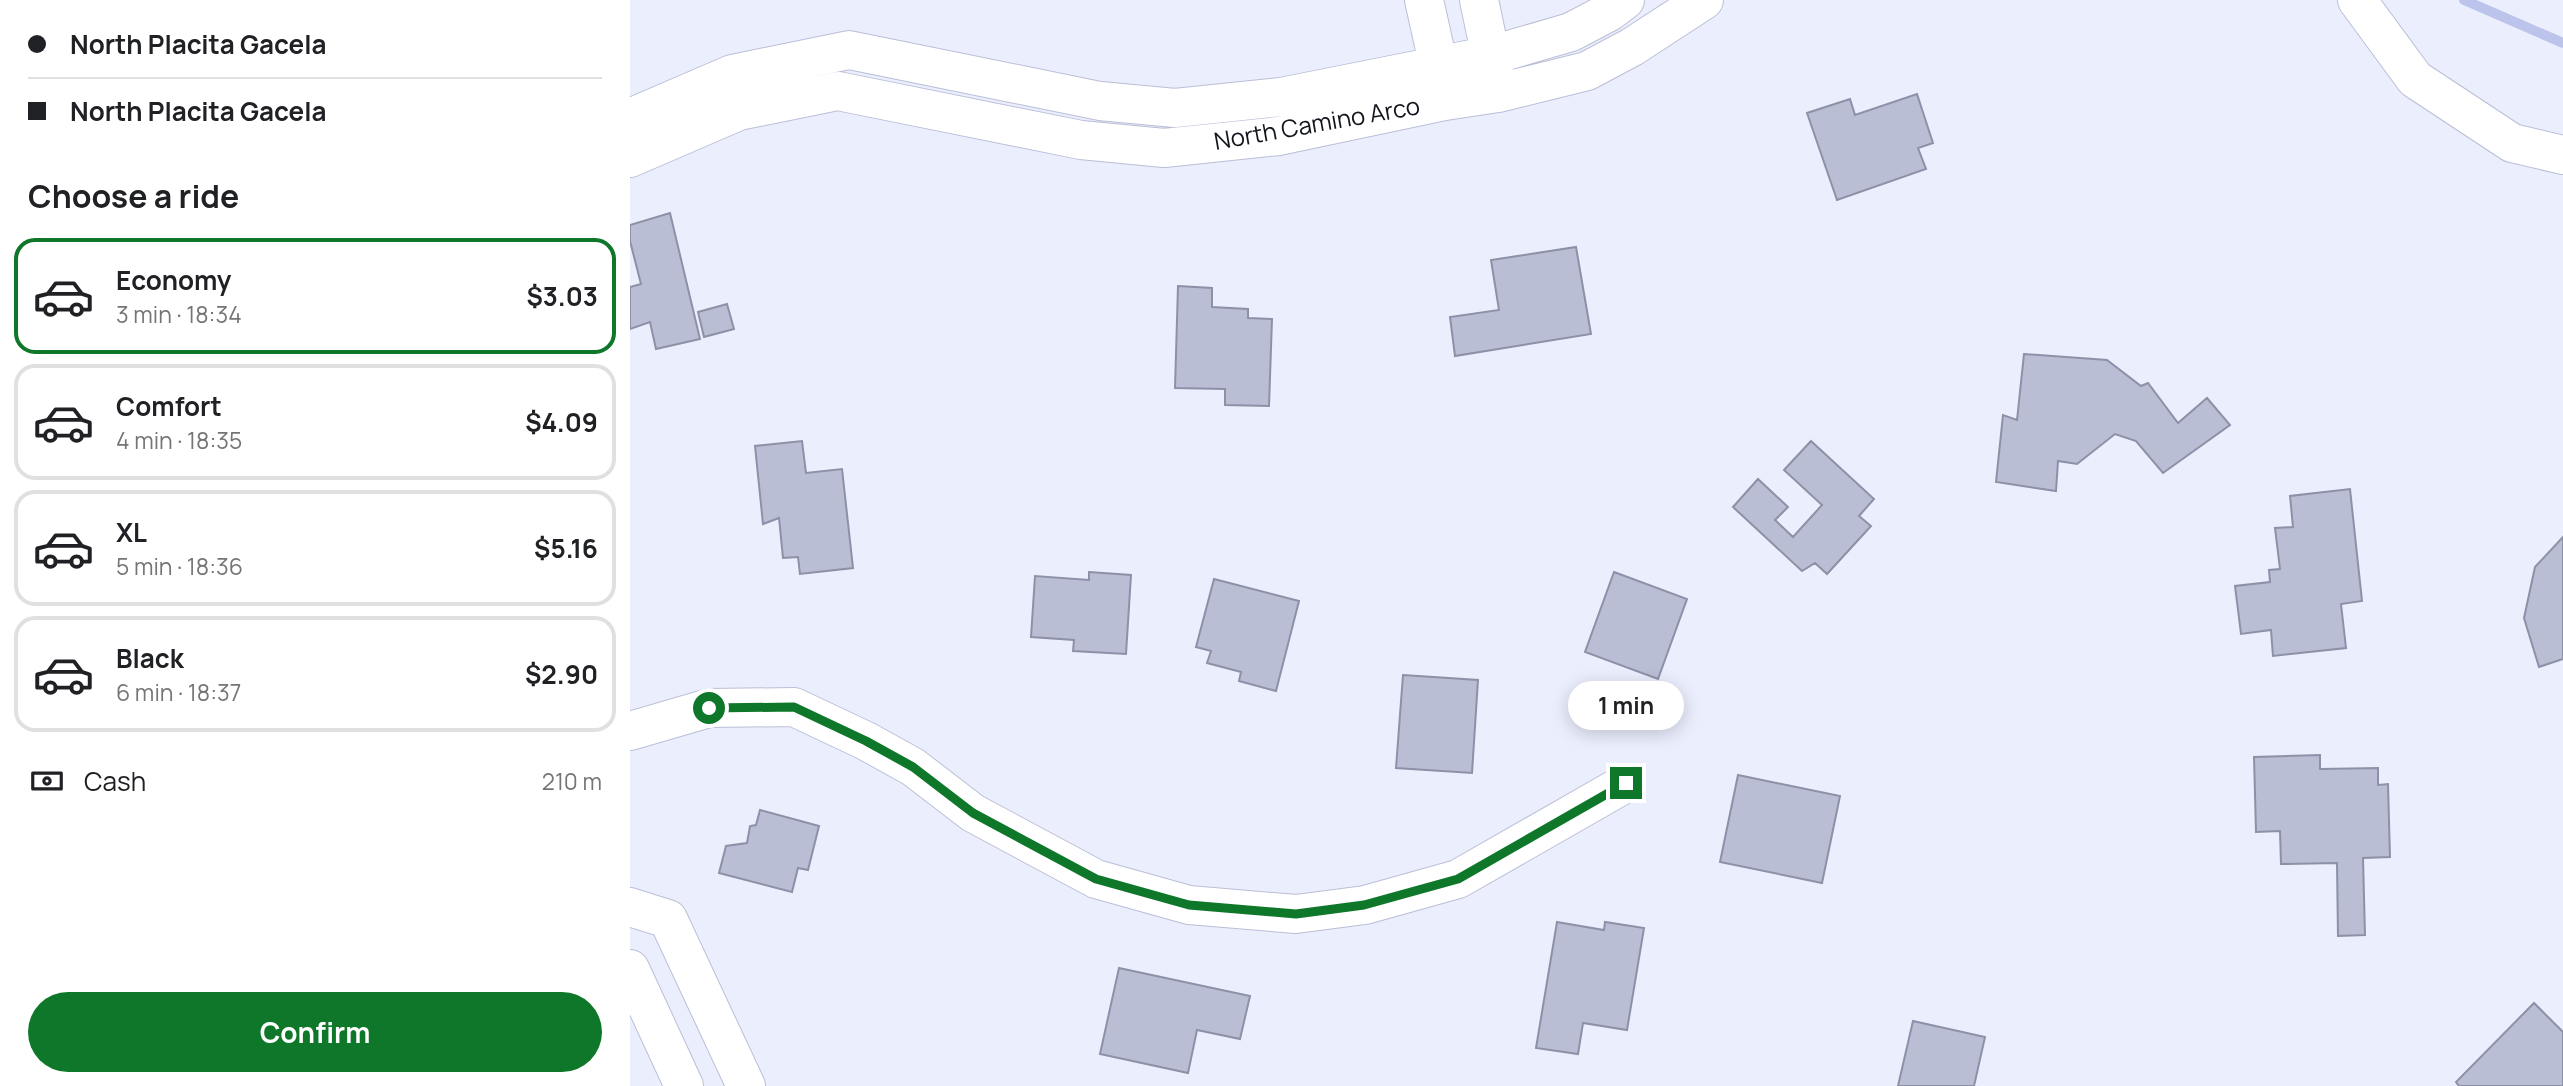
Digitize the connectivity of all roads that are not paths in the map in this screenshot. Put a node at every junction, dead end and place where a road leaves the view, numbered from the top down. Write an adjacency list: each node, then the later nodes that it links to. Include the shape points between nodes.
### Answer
1 (1424, 0): 7 (street)
2 (1479, 0): 6 (street)
3 (1625, 0): 6 (street, North Camino Arco, via 1572,32)
4 (1704, 0): 8 (street, North Camino Arco, via 1587,71)
5 (2357, 0): 10 (street, via 2415,79 2512,143)
6 (1492, 55): 7 (street, North Camino Arco); 8 (street)
7 (1442, 83): 8 (street, North Camino Arco); 9 (street, North Camino Arco, via 1175,108 1100,101 849,50 732,74); 11 (street, North Camino Arco, via 1279,136 1164,148 1081,140 838,91 739,111)
8 (1498, 93)
9 (630, 118)
10 (2563, 155)
11 (630, 158)
12 (630, 731): 13 (street, via 709,708 794,707 913,767 973,813 1096,879 1189,905 1296,914 1364,905 1458,879)
13 (1626, 783)
14 (630, 907): 17 (street, via 668,919)
15 (630, 969): 16 (street)
16 (684, 1086)
17 (746, 1086)

